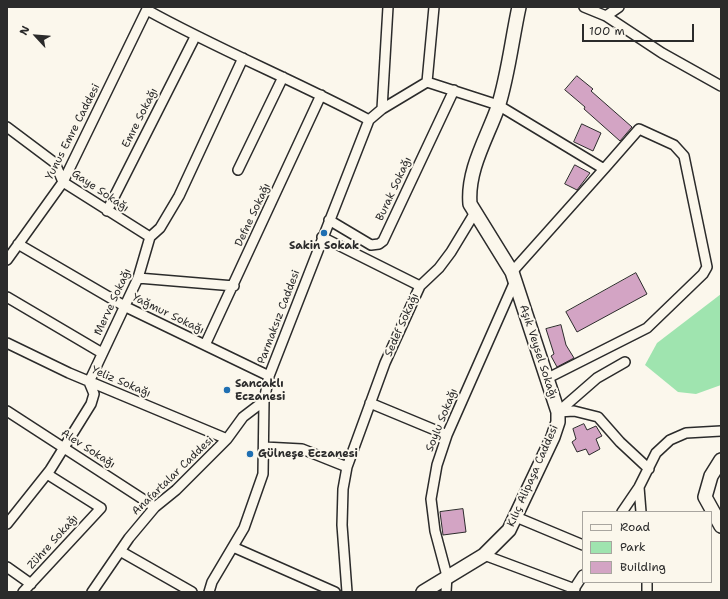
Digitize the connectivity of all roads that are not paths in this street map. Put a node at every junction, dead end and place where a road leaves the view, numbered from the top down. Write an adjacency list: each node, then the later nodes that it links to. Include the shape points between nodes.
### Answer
1 (388, 7): 16 (street)
2 (434, 7): 11 (street)
3 (584, 7): 7 (street)
4 (618, 7): 7 (street)
5 (148, 8): 8 (street); 21 (street, Yunus Emre Caddesi)
6 (520, 8): 15 (street)
7 (606, 16): 12 (street, via 662,53)
8 (195, 36): 9 (street); 22 (street, Emre Sokağı)
9 (243, 58): 10 (street); 25 (street, Merve Sokağı, via 179,196 160,228)
10 (283, 77): 14 (street); 20 (street)
11 (427, 82): 13 (street); 16 (street)
12 (721, 86)
13 (454, 90): 15 (street); 24 (street, Burak Sokağı, via 383,241 371,244)
14 (321, 95): 17 (street); 31 (street, Defne Sokağı)
15 (498, 105): 19 (street); 23 (street, via 471,176 469,197)
16 (382, 109): 17 (street)
17 (369, 120): 24 (street, Parmaksız Caddesi)
18 (7, 127): 21 (street, Gaye Sokağı, via 55,163)
19 (604, 169): 29 (street, Soylu Sokağı); 40 (street, Soylu Sokağı, via 639,129 674,145 684,156 688,167 707,267 695,283 647,328)
20 (238, 170)
21 (63, 182): 22 (street, Gaye Sokağı); 27 (street, Yunus Emre Caddesi)
22 (107, 211): 25 (street, Gaye Sokağı)
23 (474, 214): 29 (street, Aşık Veysel Sokağı); 32 (street, Sedef Sokağı, via 451,252)
24 (329, 220): 26 (street, Parmaksız Caddesi)
25 (150, 237): 30 (street, Merve Sokağı)
26 (322, 237): 32 (street); 39 (street, Parmaksız Caddesi)
27 (18, 244): 28 (street, Yunus Emre Caddesi); 34 (street, Yağmur Sokağı)
28 (7, 260)
29 (513, 276): 40 (street, Aşık Veysel Sokağı); 47 (street, Soylu Sokağı)
30 (138, 278): 31 (street); 34 (street, Merve Sokağı)
31 (234, 286): 36 (street, Defne Sokağı)
32 (420, 286): 43 (street, Sedef Sokağı)
33 (7, 297): 37 (street)
34 (126, 307): 36 (street, Yağmur Sokağı); 37 (street, Merve Sokağı)
35 (7, 343): 41 (street, Yeliz Sokağı)
36 (205, 345): 39 (street, Yağmur Sokağı)
37 (102, 353): 41 (street, Merve Sokağı)
38 (625, 362): 45 (street, via 596,378)
39 (269, 376): 42 (street, Parmaksız Caddesi)
40 (546, 379): 45 (street, Aşık Veysel Sokağı)
41 (89, 382): 48 (street, Yeliz Sokağı); 49 (street, via 94,394 91,404)
42 (264, 401): 48 (street, Anafartalar Caddesi, via 243,417); 50 (street, Parmaksız Caddesi)
43 (370, 403): 47 (street); 52 (street, Sedef Sokağı)
44 (7, 411): 49 (street, Alev Sokağı)
45 (558, 412): 53 (street, Aşık Veysel Sokağı, via 574,411 598,417); 59 (street, Kılıç Alipaşa Caddesi, via 553,437)
46 (721, 431): 53 (street, via 686,433 670,440 656,453)
47 (447, 435): 67 (street, Soylu Sokağı, via 437,465 431,499 435,530)
48 (227, 439): 56 (street, Anafartalar Caddesi, via 176,490)
49 (64, 447): 54 (street); 56 (street, Alev Sokağı)
50 (264, 447): 52 (street, via 302,449); 63 (street, Parmaksız Caddesi, via 262,474 244,528)
51 (721, 460): 61 (street, via 711,476 705,497)
52 (347, 467): 76 (street, Sedef Sokağı, via 343,489 342,525)
53 (649, 469): 55 (street)
54 (47, 474): 60 (street); 69 (street, Zühre Sokağı, via 101,508)
55 (640, 488): 57 (street); 58 (street)
56 (155, 507): 64 (street, Anafartalar Caddesi)
57 (623, 511)
58 (641, 511)
59 (516, 517): 62 (street); 65 (street, Kılıç Alipaşa Caddesi, via 509,530)
60 (7, 524)
61 (721, 526)
62 (582, 545)
63 (232, 547): 74 (street, Parmaksız Caddesi); 75 (street)
64 (120, 551): 72 (street, Anafartalar Caddesi); 73 (street)
65 (484, 555): 67 (street, Kılıç Alipaşa Caddesi); 70 (street)
66 (7, 567): 69 (street)
67 (447, 576): 77 (street, Kılıç Alipaşa Caddesi); 78 (street, Soylu Sokağı)
68 (582, 577): 70 (street)
69 (31, 584): 71 (street, Zühre Sokağı)
70 (574, 590)
71 (23, 592)
72 (92, 592)
73 (192, 592)
74 (209, 592)
75 (335, 592)
76 (347, 592)
77 (423, 592)
78 (446, 592)

